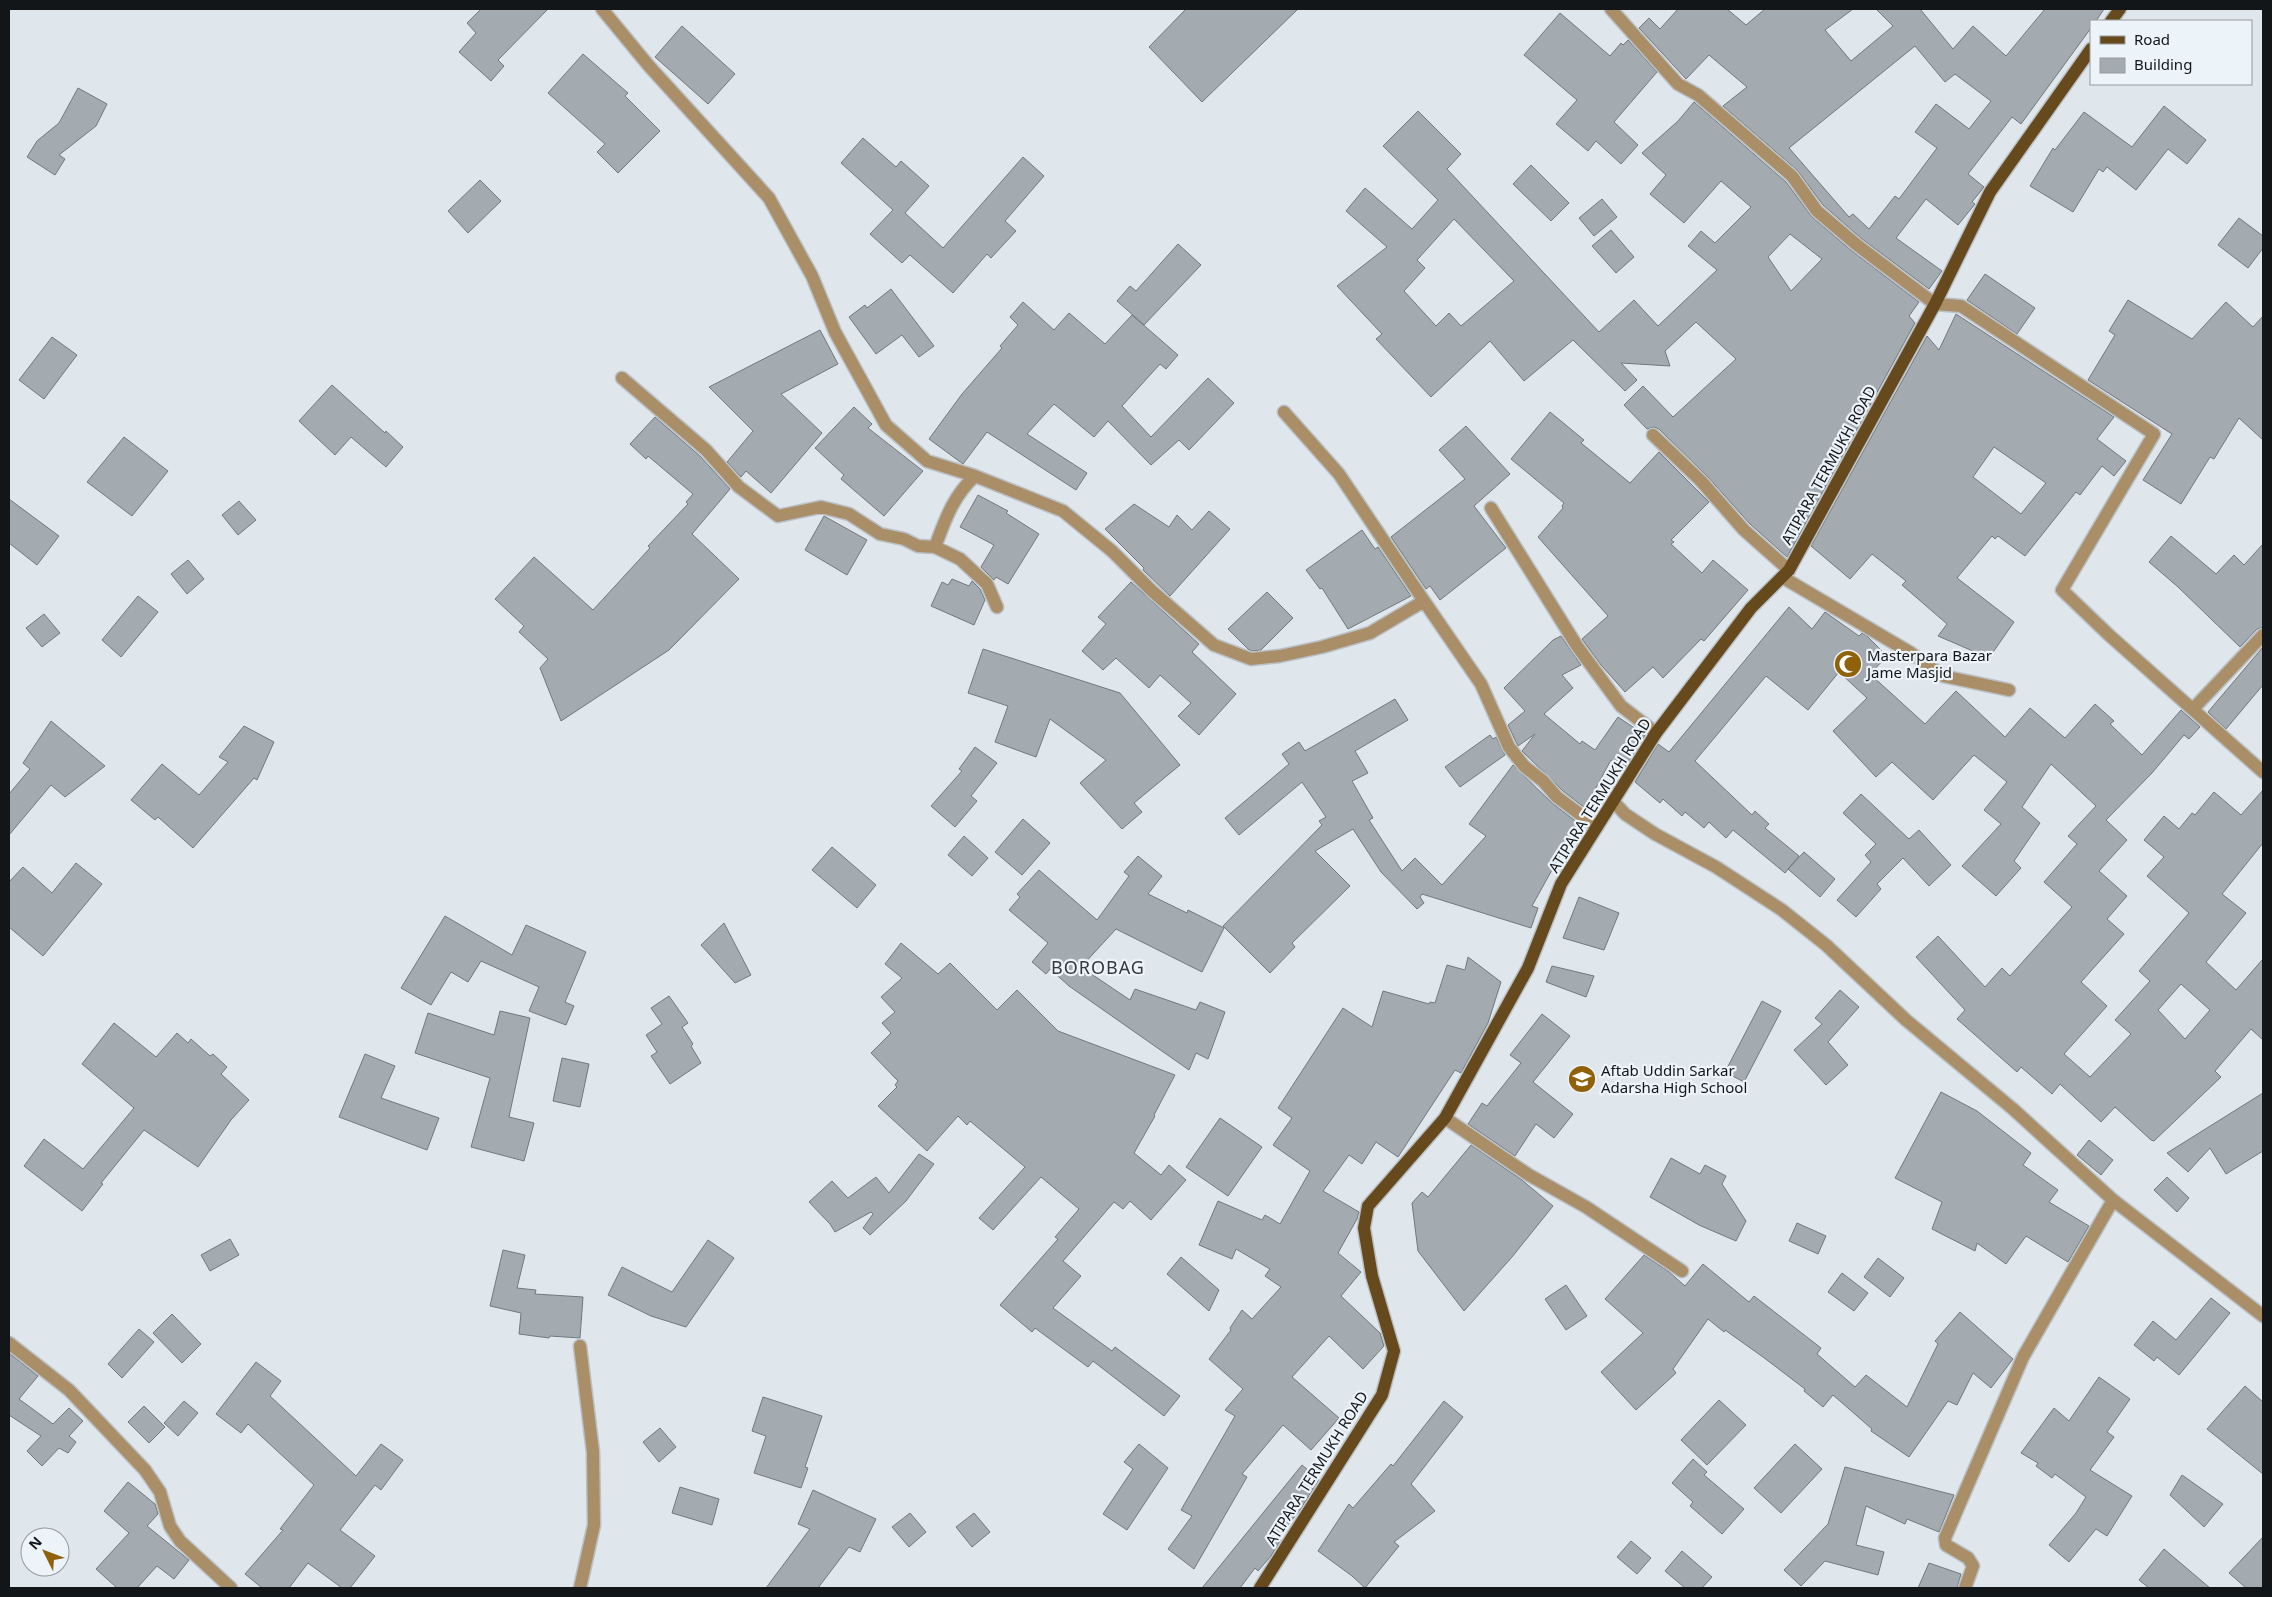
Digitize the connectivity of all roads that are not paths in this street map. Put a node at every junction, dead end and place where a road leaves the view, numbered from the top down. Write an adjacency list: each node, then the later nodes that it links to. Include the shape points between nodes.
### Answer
1 (602, 9): 10 (street, via 649,66 769,198 886,425 927,461)
2 (1611, 9): 6 (street, via 1678,84 1698,94 1792,176 1817,211)
3 (2120, 9): 4 (main road)
4 (2111, 20)
5 (2090, 50): 6 (main road, ATIPARA TERMUKH ROAD, via 1990,192)
6 (1935, 304): 13 (main road, ATIPARA TERMUKH ROAD); 18 (street, via 1961,306 2154,434 2062,590)
7 (622, 378): 12 (street, via 706,450 739,487 778,516 822,507 849,514 880,534 918,546)
8 (1284, 412): 14 (street, via 1338,474)
9 (1653, 435): 13 (street, via 1702,481)
10 (974, 476): 12 (street, via 960,489); 14 (street, via 1063,511 1112,551 1214,645 1251,659 1322,647 1370,632)
11 (1491, 508): 19 (street, via 1577,646 1621,706)
12 (935, 547): 15 (street, via 960,559 987,584)
13 (1786, 573): 17 (street, via 1942,676); 19 (main road, ATIPARA TERMUKH ROAD, via 1751,608)
14 (1424, 601): 22 (street, via 1481,684 1509,747 1557,797)
15 (997, 607)
16 (2263, 635): 18 (street)
17 (2009, 690)
18 (2193, 709): 20 (street)
19 (1656, 733): 21 (main road, ATIPARA TERMUKH ROAD)
20 (2263, 772)
21 (1613, 801): 22 (main road, ATIPARA TERMUKH ROAD); 24 (street, via 1624,814 1766,899 1826,945 1906,1020 2013,1109)
22 (1597, 827): 23 (main road, ATIPARA TERMUKH ROAD, via 1561,884 1528,968)
23 (1445, 1118): 25 (street); 31 (main road, ATIPARA TERMUKH ROAD, via 1368,1206 1364,1228 1372,1276 1394,1351 1382,1395)
24 (2114, 1200): 26 (street); 32 (street, via 2023,1357 1945,1538 1946,1545 1968,1558 1972,1566)
25 (1682, 1272)
26 (2263, 1316)
27 (9, 1343): 29 (street, via 69,1390 145,1470 160,1492 170,1526 180,1541)
28 (580, 1346): 30 (street, via 593,1452 594,1525)
29 (231, 1588)
30 (580, 1588)
31 (1260, 1588)
32 (1964, 1588)

